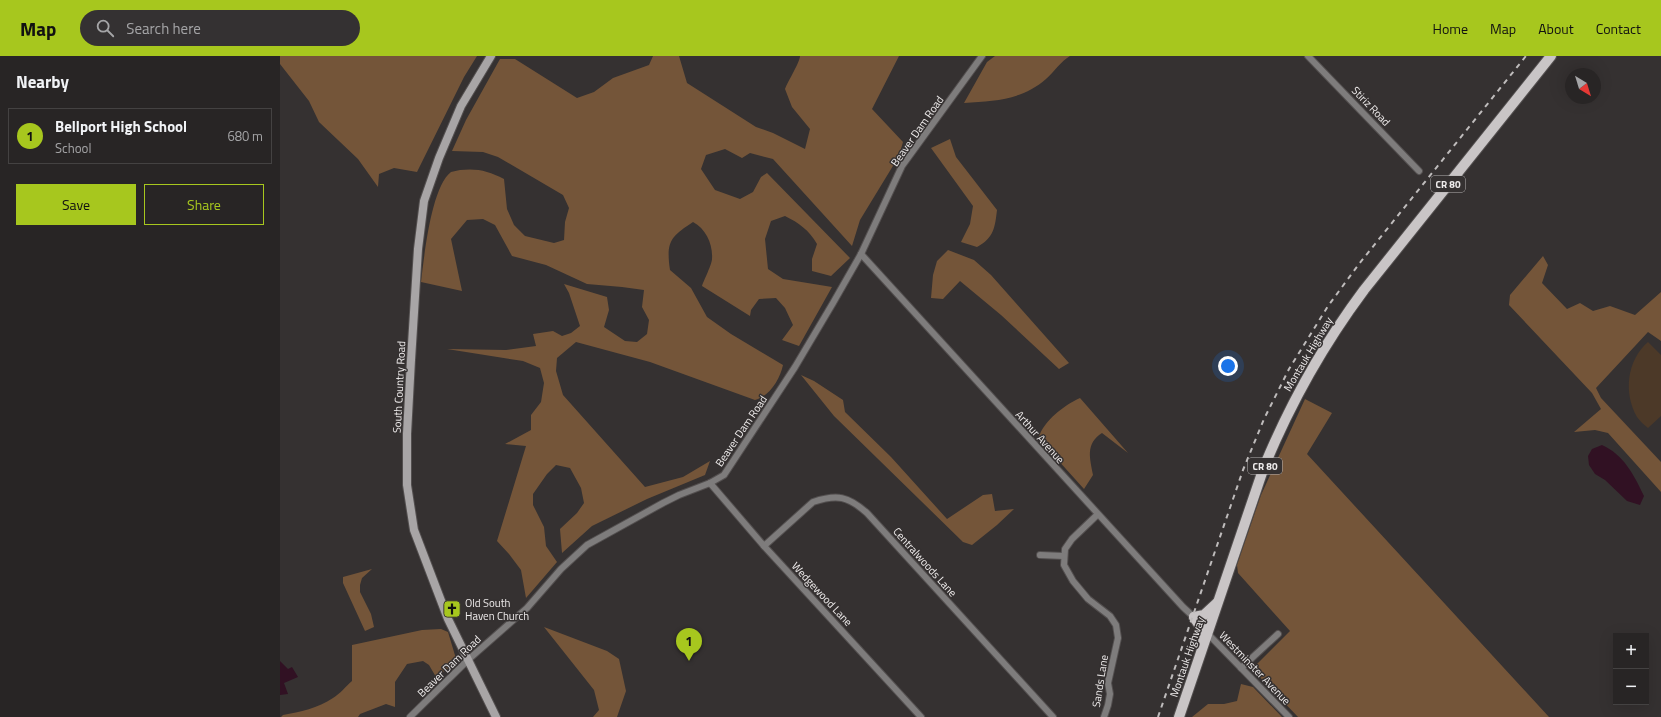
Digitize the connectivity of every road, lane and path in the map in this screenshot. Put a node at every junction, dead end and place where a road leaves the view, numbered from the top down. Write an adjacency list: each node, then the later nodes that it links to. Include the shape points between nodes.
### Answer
1 (491, 56): 17 (main road, South Country Road, via 461,106 424,201 418,249 407,434 407,485 414,530 448,619)
2 (982, 56): 6 (street, Beaver Dam Road, via 902,166)
3 (1308, 56): 5 (street, Stiriz Road)
4 (1552, 56): 12 (main road, Montauk Highway / CR 80, via 1364,290 1315,363 1269,455)
5 (1419, 171)
6 (861, 254): 7 (street, Beaver Dam Road, via 795,367 724,475); 8 (street, Arthur Avenue)
7 (710, 483): 9 (street, Wedgewood Lane); 17 (street, Beaver Dam Road, via 663,503 587,545 561,569 527,608)
8 (1097, 515): 11 (street, via 1072,539 1065,549); 13 (street, Arthur Avenue)
9 (764, 546): 21 (street, Wedgewood Lane); 22 (street, Centralwoods Lane, via 813,502 844,498 855,502)
10 (1040, 554): 11 (street)
11 (1064, 556): 23 (street, Sands Lane, via 1064,565 1073,581 1116,625 1118,638 1108,682 1110,694)
12 (1220, 599): 13 (main road, via 1206,614); 14 (main road, Montauk Highway / CR 80)
13 (1194, 617): 14 (street, Arthur Avenue); 16 (main road, via 1202,630)
14 (1209, 630): 16 (main road, Montauk Highway / CR 80); 18 (street, Westminster Avenue)
15 (1278, 634): 18 (street)
16 (1200, 657): 24 (main road, Montauk Highway / CR 80)
17 (469, 659): 19 (street, Beaver Dam Road); 20 (main road, South Country Road)
18 (1241, 668): 25 (street, Westminster Avenue)
19 (410, 717)
20 (496, 717)
21 (921, 717)
22 (1053, 717)
23 (1104, 717)
24 (1180, 717)
25 (1289, 717)

